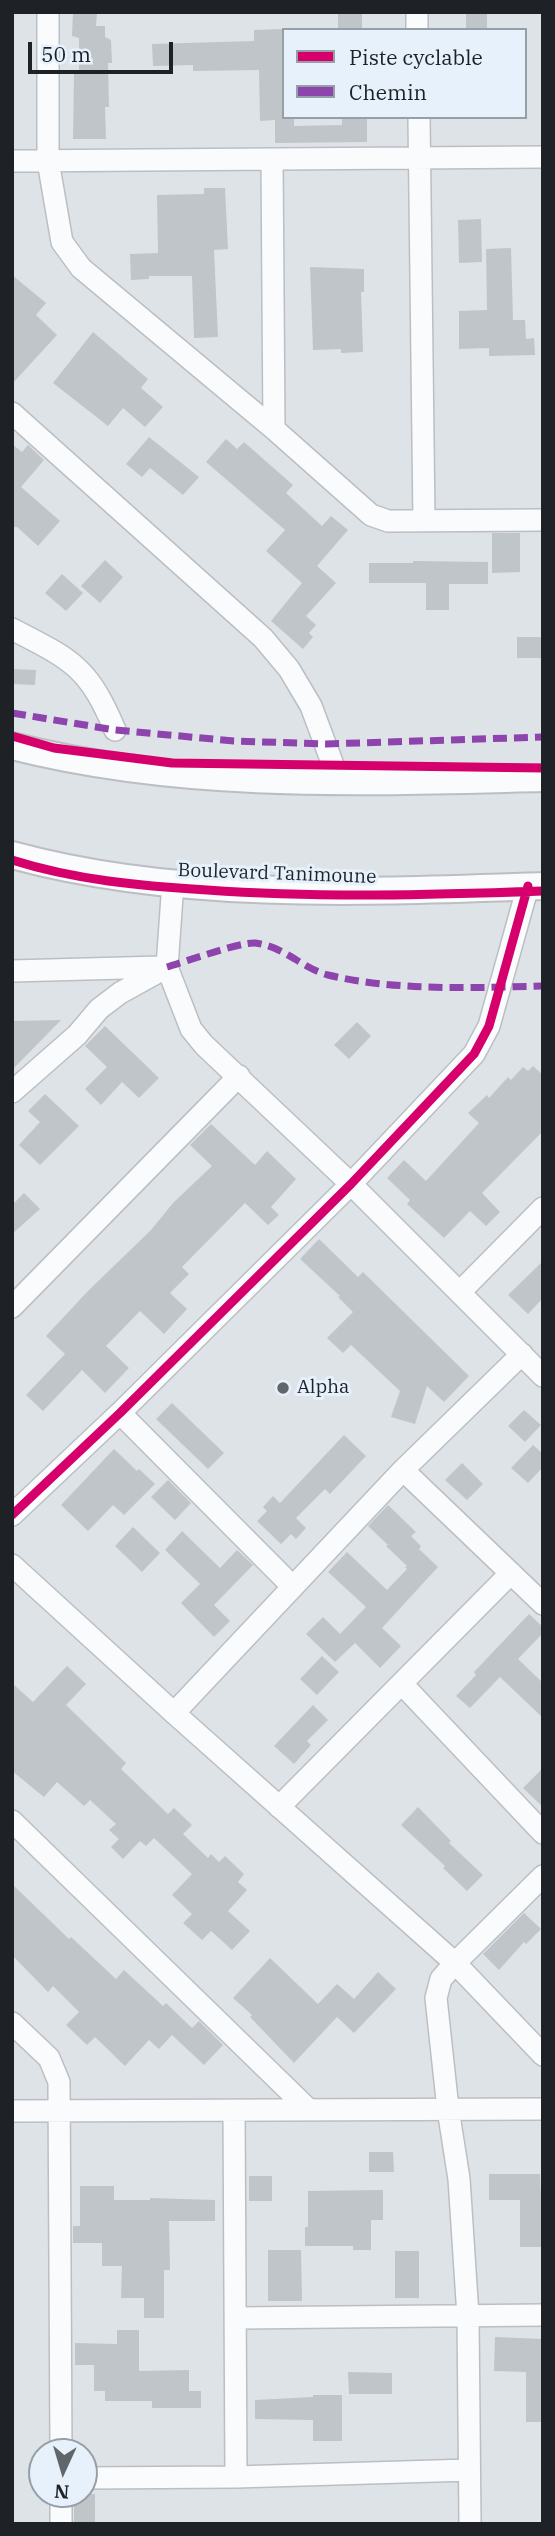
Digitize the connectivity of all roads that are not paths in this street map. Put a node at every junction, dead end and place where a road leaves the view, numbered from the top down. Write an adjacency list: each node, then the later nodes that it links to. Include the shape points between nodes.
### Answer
1 (48, 12): 7 (street)
2 (419, 119): 4 (street)
3 (543, 157): 4 (street)
4 (419, 158): 5 (street); 11 (street)
5 (272, 159): 7 (street); 9 (street)
6 (12, 161): 7 (street)
7 (48, 161): 9 (street, via 62,242 81,268)
8 (12, 413): 16 (street, via 263,638 289,669 310,706)
9 (274, 429): 11 (street, via 371,515 388,521)
10 (543, 520): 11 (street)
11 (424, 521)
12 (12, 629): 13 (street, via 62,655 85,674 102,698)
13 (115, 730)
14 (12, 746): 16 (main road, via 204,776)
15 (543, 778): 16 (main road)
16 (339, 781)
17 (12, 855): 19 (main road, Boulevard Tanimoune)
18 (535, 886): 19 (main road, Boulevard Tanimoune, via 272,889); 24 (street, via 489,1026 474,1054)
19 (173, 895): 20 (street)
20 (167, 967): 21 (street); 22 (street, via 191,1029); 23 (street, via 99,1009 77,1035)
21 (12, 971)
22 (239, 1076): 24 (street); 27 (street)
23 (12, 1092)
24 (351, 1184): 26 (street); 30 (street)
25 (543, 1208): 26 (street)
26 (460, 1293): 28 (street)
27 (12, 1307)
28 (522, 1354): 29 (street); 31 (street)
29 (543, 1376)
30 (120, 1413): 32 (street); 35 (street)
31 (403, 1470): 34 (street); 35 (street)
32 (12, 1515)
33 (12, 1565): 38 (street)
34 (511, 1573): 36 (street); 37 (street)
35 (293, 1587): 38 (street)
36 (543, 1604)
37 (402, 1684): 39 (street); 41 (street)
38 (174, 1713): 39 (street)
39 (279, 1807): 43 (street)
40 (12, 1821): 49 (street)
41 (543, 1833)
42 (543, 1876): 43 (street)
43 (455, 1963): 45 (street); 46 (street, via 441,1979 436,1998)
44 (12, 2023): 51 (street, via 49,2058 59,2082)
45 (543, 2055)
46 (448, 2109): 47 (street); 49 (street); 53 (street, via 459,2179)
47 (543, 2109)
48 (234, 2110): 49 (street); 51 (street); 54 (street)
49 (309, 2110)
50 (12, 2111): 51 (street)
51 (60, 2111): 55 (street)
52 (543, 2315): 53 (street)
53 (468, 2316): 54 (street); 56 (street)
54 (236, 2318): 57 (street)
55 (61, 2438)
56 (469, 2470): 57 (street); 59 (street)
57 (236, 2477): 58 (street)
58 (98, 2478)
59 (470, 2524)

